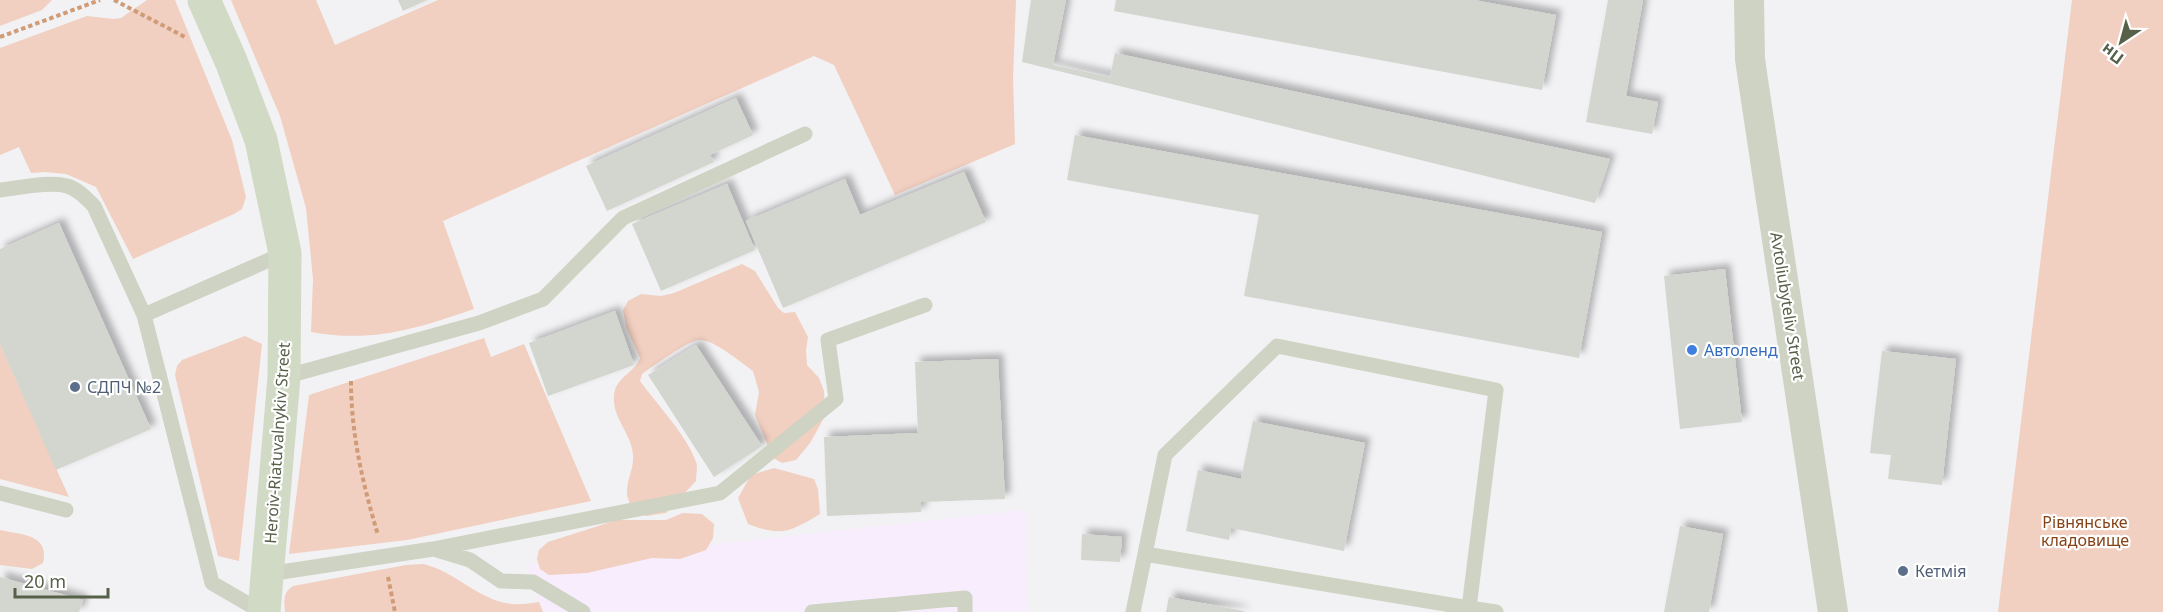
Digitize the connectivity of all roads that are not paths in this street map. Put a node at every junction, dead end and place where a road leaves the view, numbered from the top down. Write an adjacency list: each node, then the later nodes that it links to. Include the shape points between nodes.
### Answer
1 (204, 0): 5 (street, Heroiv-Riatuvalnykiv Street, via 261,140)
2 (1749, 0): 22 (street, Avtoliubyteliv Street, via 1750,59)
3 (805, 134): 8 (lane, via 623,218 543,299 479,323)
4 (0, 190): 7 (lane, via 48,185 67,186 81,193 94,206)
5 (285, 253): 7 (lane); 8 (street, Heroiv-Riatuvalnykiv Street)
6 (925, 305): 11 (lane, via 828,340 836,399 720,493)
7 (144, 315): 16 (lane, via 212,583)
8 (284, 377): 13 (street, Heroiv-Riatuvalnykiv Street)
9 (0, 493): 10 (lane)
10 (66, 510)
11 (433, 549): 13 (lane); 17 (lane, via 470,560 501,581 533,582)
12 (1145, 554): 15 (lane); 15 (lane, via 1165,456 1277,346 1496,390); 20 (lane)
13 (268, 574): 16 (street, Heroiv-Riatuvalnykiv Street)
14 (871, 609): 18 (lane); 19 (lane, via 965,598)
15 (1468, 610): 21 (lane)
16 (263, 612)
17 (583, 612)
18 (812, 612)
19 (965, 612)
20 (1133, 612)
21 (1496, 612)
22 (1833, 612)

